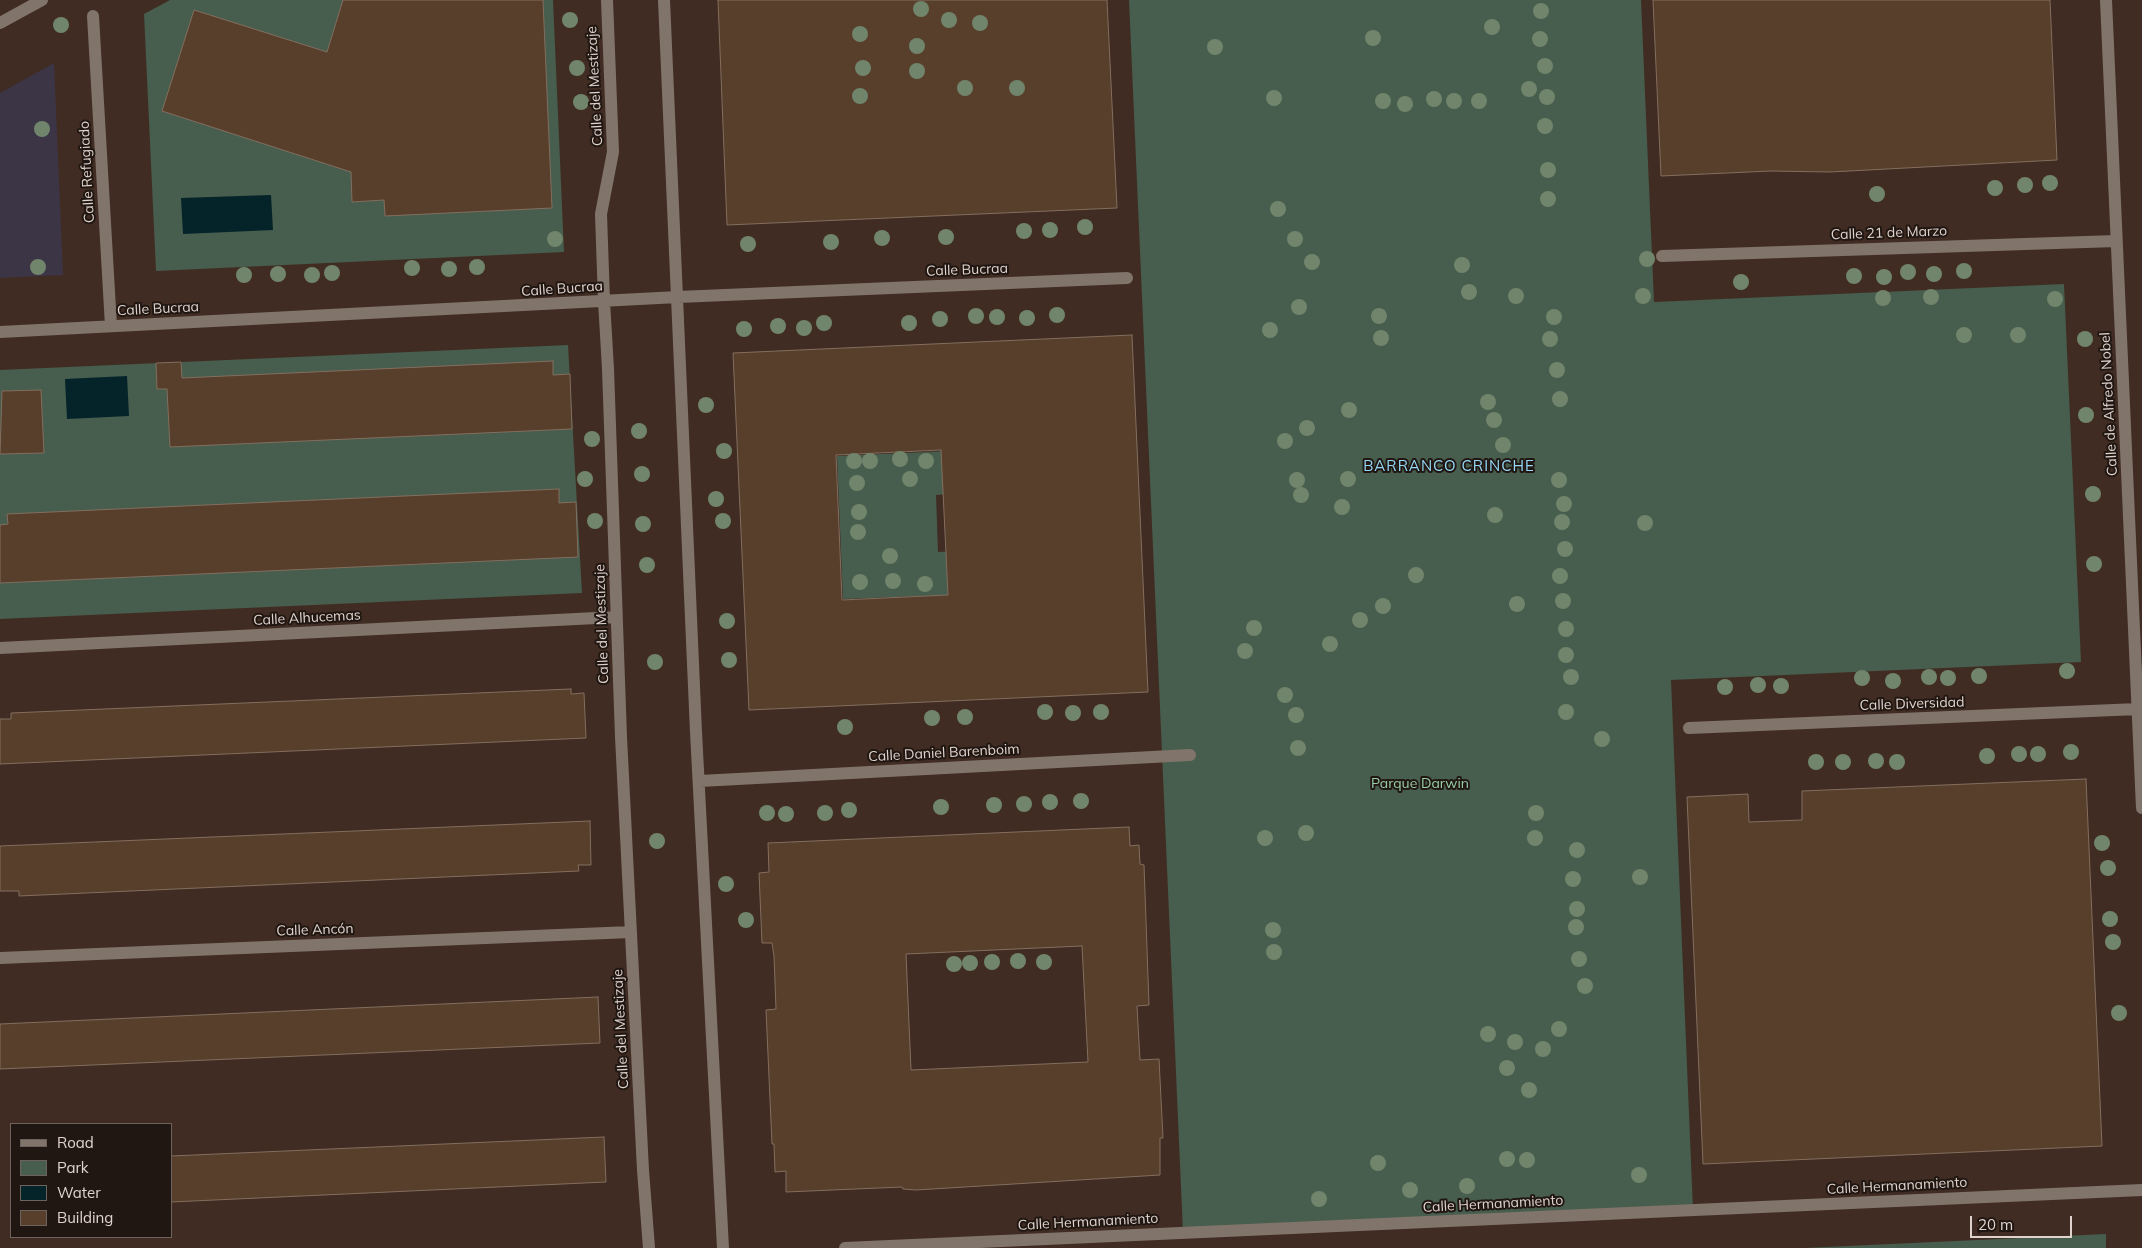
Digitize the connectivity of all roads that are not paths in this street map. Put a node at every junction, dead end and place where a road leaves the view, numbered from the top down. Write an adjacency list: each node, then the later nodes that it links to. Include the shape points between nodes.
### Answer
1 (42, 0): 6 (street)
2 (607, 0): 11 (street, Calle del Mestizaje, via 613,152 601,214)
3 (664, 0): 10 (street)
4 (2106, 0): 7 (street, Calle de Alfredo Nobel)
5 (94, 16): 12 (street, Calle Refugiado)
6 (0, 23)
7 (2116, 241): 8 (street, Calle 21 de Marzo); 16 (street, Calle de Alfredo Nobel)
8 (1662, 256)
9 (1126, 278): 10 (street, Calle Bucraa)
10 (678, 297): 11 (street, Calle Bucraa); 19 (street)
11 (604, 301): 12 (street, Calle Bucraa); 14 (street, Calle del Mestizaje)
12 (111, 326): 13 (street, Calle Bucraa)
13 (0, 332)
14 (616, 617): 15 (street, Calle Alhucemas); 21 (street, Calle del Mestizaje)
15 (0, 648)
16 (2138, 709): 17 (street, Calle Diversidad); 20 (street, Calle de Alfredo Nobel)
17 (1689, 728)
18 (1190, 755): 19 (street, Calle Daniel Barenboim)
19 (700, 781): 25 (street)
20 (2142, 808)
21 (631, 932): 22 (street, Calle Ancón); 24 (street, Calle del Mestizaje)
22 (0, 958)
23 (2142, 1190): 26 (street, Calle Hermanamiento)
24 (649, 1248)
25 (723, 1248)
26 (845, 1248)

